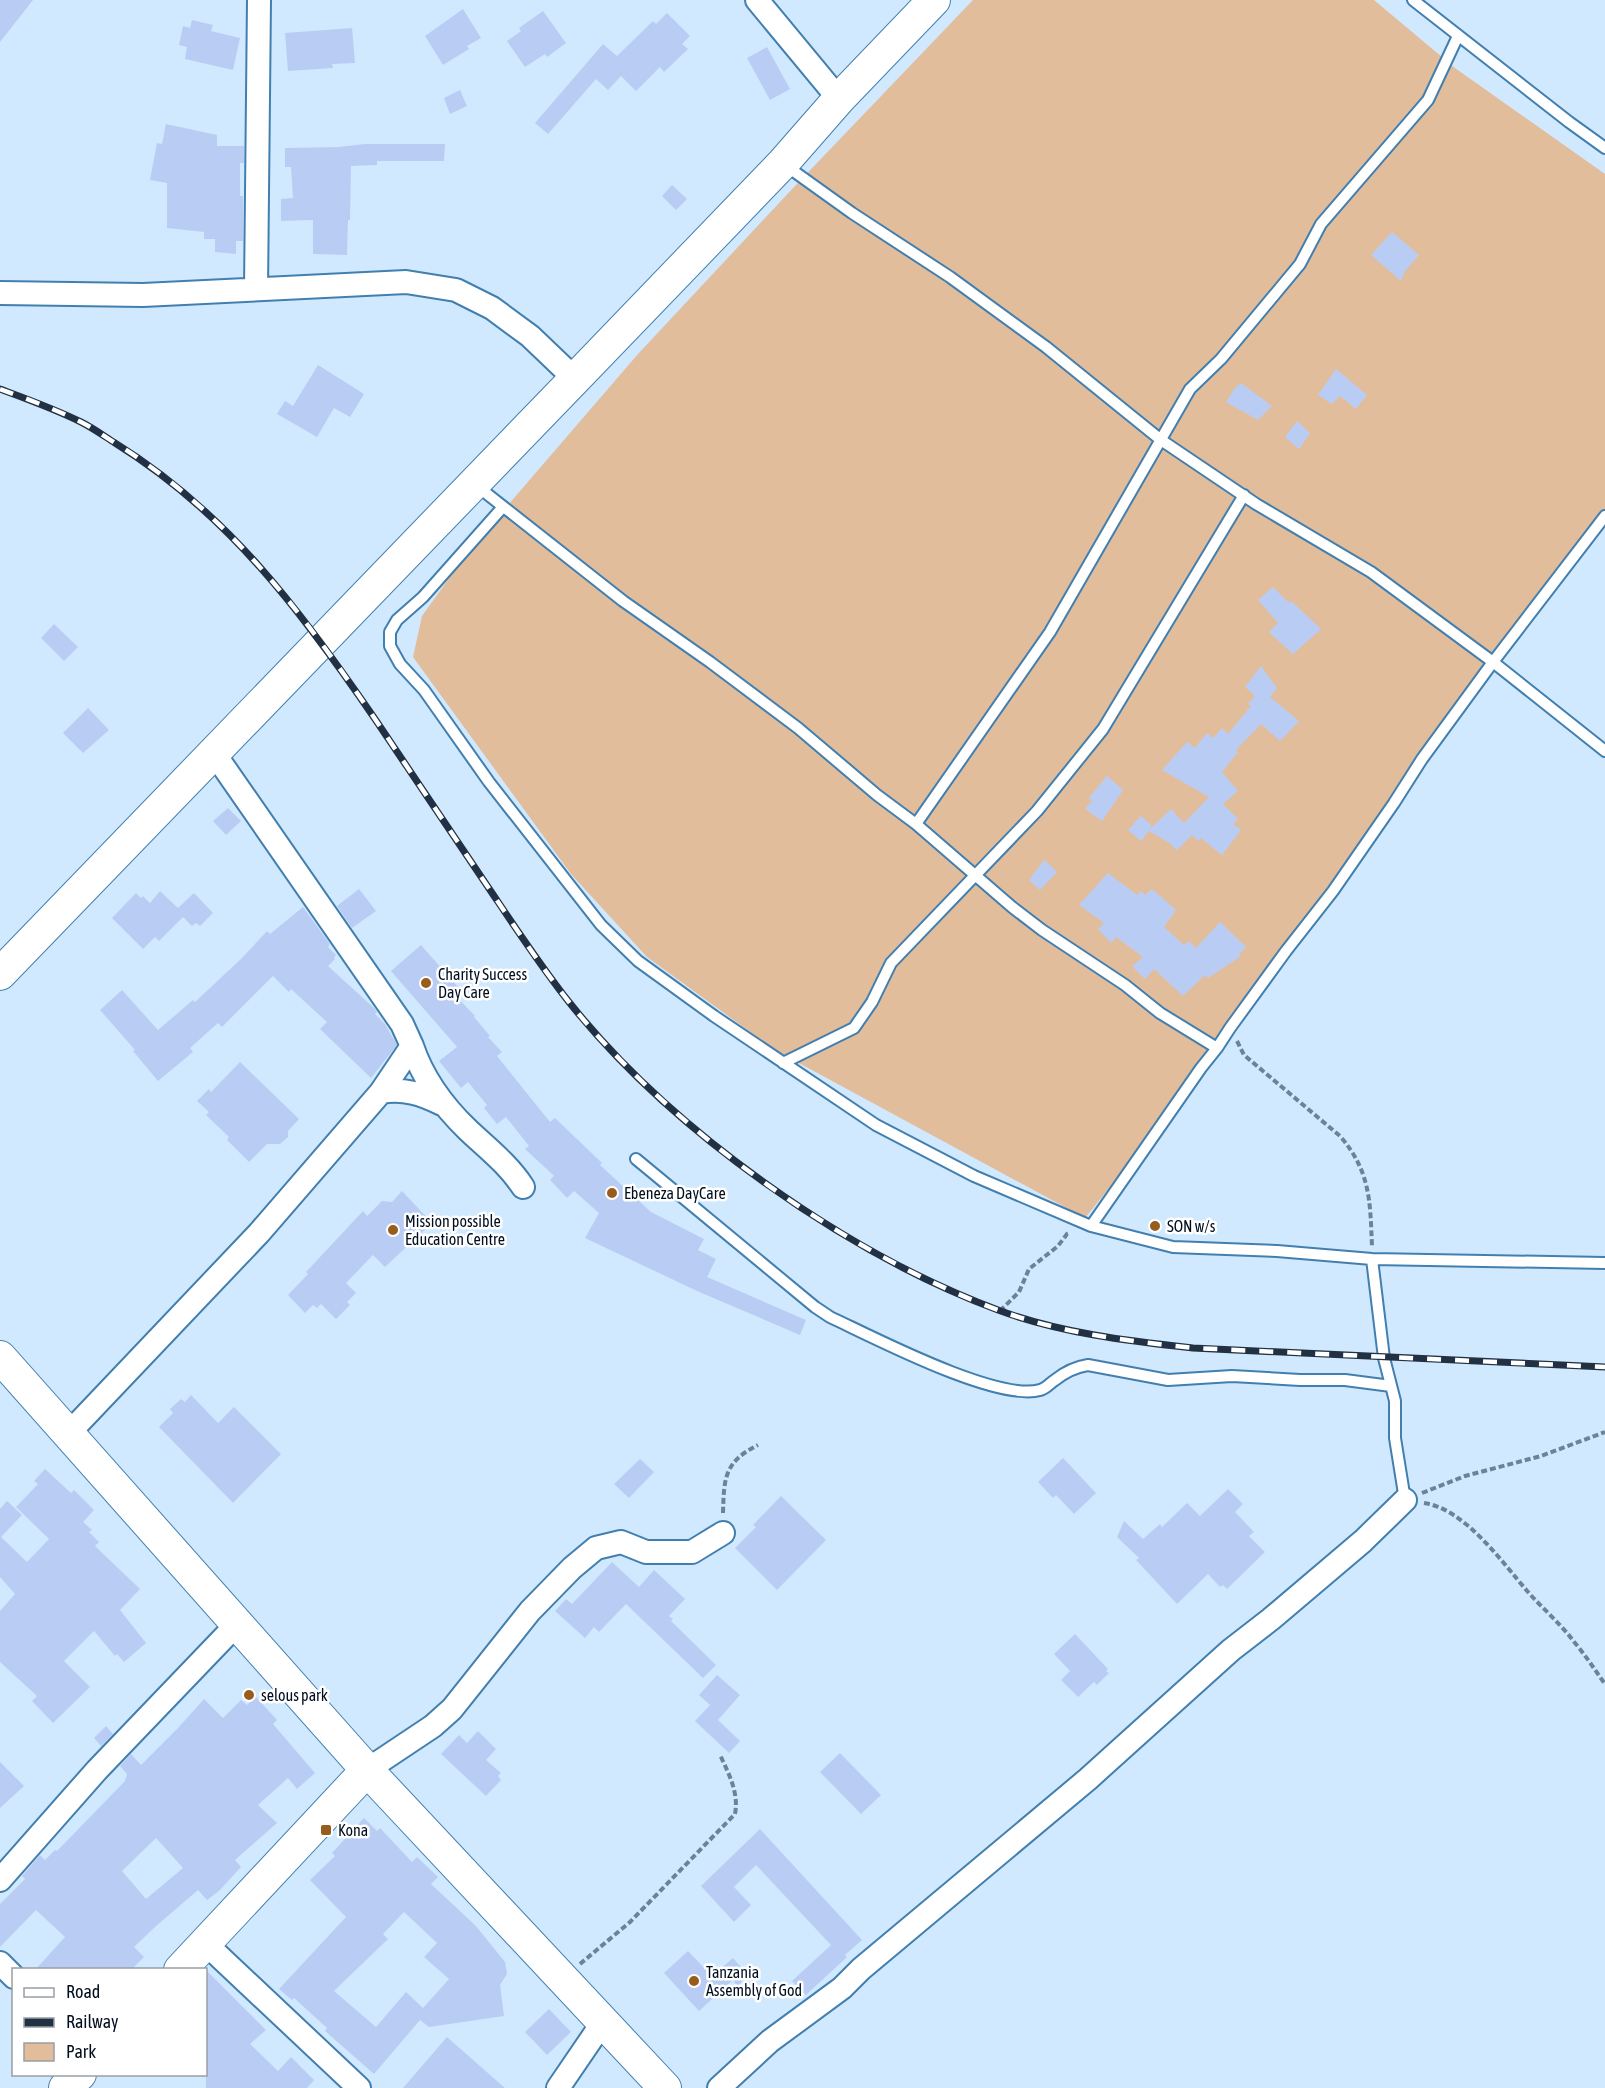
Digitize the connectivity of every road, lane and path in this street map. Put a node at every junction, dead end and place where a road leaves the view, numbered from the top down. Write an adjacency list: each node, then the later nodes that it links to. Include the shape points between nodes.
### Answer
1 (259, 0): 9 (street)
2 (757, 0): 6 (street)
3 (934, 0): 6 (street)
4 (1413, 0): 5 (lane)
5 (1458, 36): 7 (lane); 12 (lane, via 1428,100 1321,224 1300,264 1221,359 1190,389)
6 (839, 99): 8 (street)
7 (1605, 148)
8 (783, 163): 11 (street); 12 (lane, via 1036,340)
9 (256, 289): 10 (street, via 143,295); 11 (street, via 406,282 456,290 492,308 530,336)
10 (0, 293)
11 (575, 379): 13 (street)
12 (1161, 440): 14 (lane); 20 (lane, via 1050,632)
13 (474, 484): 15 (lane); 19 (street)
14 (1244, 495): 17 (lane, via 1371,572); 21 (lane, via 1103,729 1037,811)
15 (502, 508): 20 (lane, via 798,728); 26 (lane, via 423,597 397,620 389,639 394,654 601,925 638,961)
16 (1605, 516): 17 (lane)
17 (1493, 662): 18 (lane); 23 (lane, via 1333,891)
18 (1605, 751)
19 (214, 753): 22 (street); 24 (street, via 402,1024)
20 (916, 824): 21 (lane)
21 (975, 875): 25 (lane, via 1042,930 1160,1013); 26 (lane, via 891,963 854,1028)
22 (0, 974)
23 (1230, 1028): 25 (lane); 32 (path, via 1245,1055 1352,1150 1370,1200)
24 (412, 1046): 27 (street); 28 (street, via 418,1065)
25 (1218, 1048): 31 (lane)
26 (783, 1064): 31 (lane, via 876,1125 928,1153)
27 (381, 1092): 28 (street, via 412,1091); 38 (street, via 259,1233)
28 (444, 1104): 30 (street, via 514,1173)
29 (636, 1159): 36 (lane, via 830,1317 932,1365 971,1378 1023,1392 1042,1390 1076,1367 1088,1365 1168,1380 1232,1376 1345,1380)
30 (523, 1187)
31 (1091, 1226): 32 (lane, via 1173,1247); 34 (path, via 1067,1234 1029,1269 1019,1292)
32 (1372, 1259): 33 (lane); 36 (lane)
33 (1605, 1263)
34 (1000, 1311)
35 (0, 1357): 38 (street)
36 (1391, 1386): 40 (lane)
37 (1605, 1432): 40 (path, via 1541,1456 1465,1476)
38 (69, 1433): 42 (street)
39 (758, 1445): 41 (path, via 745,1452 725,1479)
40 (1405, 1500): 43 (path, via 1433,1504 1453,1514 1509,1568 1574,1641); 58 (street, via 1363,1541 1231,1650 1063,1800 842,1988 770,2041)
41 (723, 1533): 45 (street, via 692,1552 646,1552 621,1542 596,1548 530,1611 452,1709 434,1726)
42 (237, 1624): 45 (street); 46 (street, via 97,1770)
43 (1605, 1684)
44 (720, 1755): 51 (path, via 733,1783 735,1814 630,1922)
45 (367, 1770): 47 (street); 51 (street)
46 (0, 1880)
47 (205, 1943): 49 (street); 54 (street)
48 (0, 1964): 50 (street)
49 (182, 1968)
50 (12, 1975)
51 (562, 1979): 52 (street)
52 (603, 2022): 56 (street); 57 (street)
53 (78, 2076): 55 (street)
54 (348, 2085)
55 (65, 2088)
56 (558, 2088)
57 (664, 2088)
58 (719, 2088)

